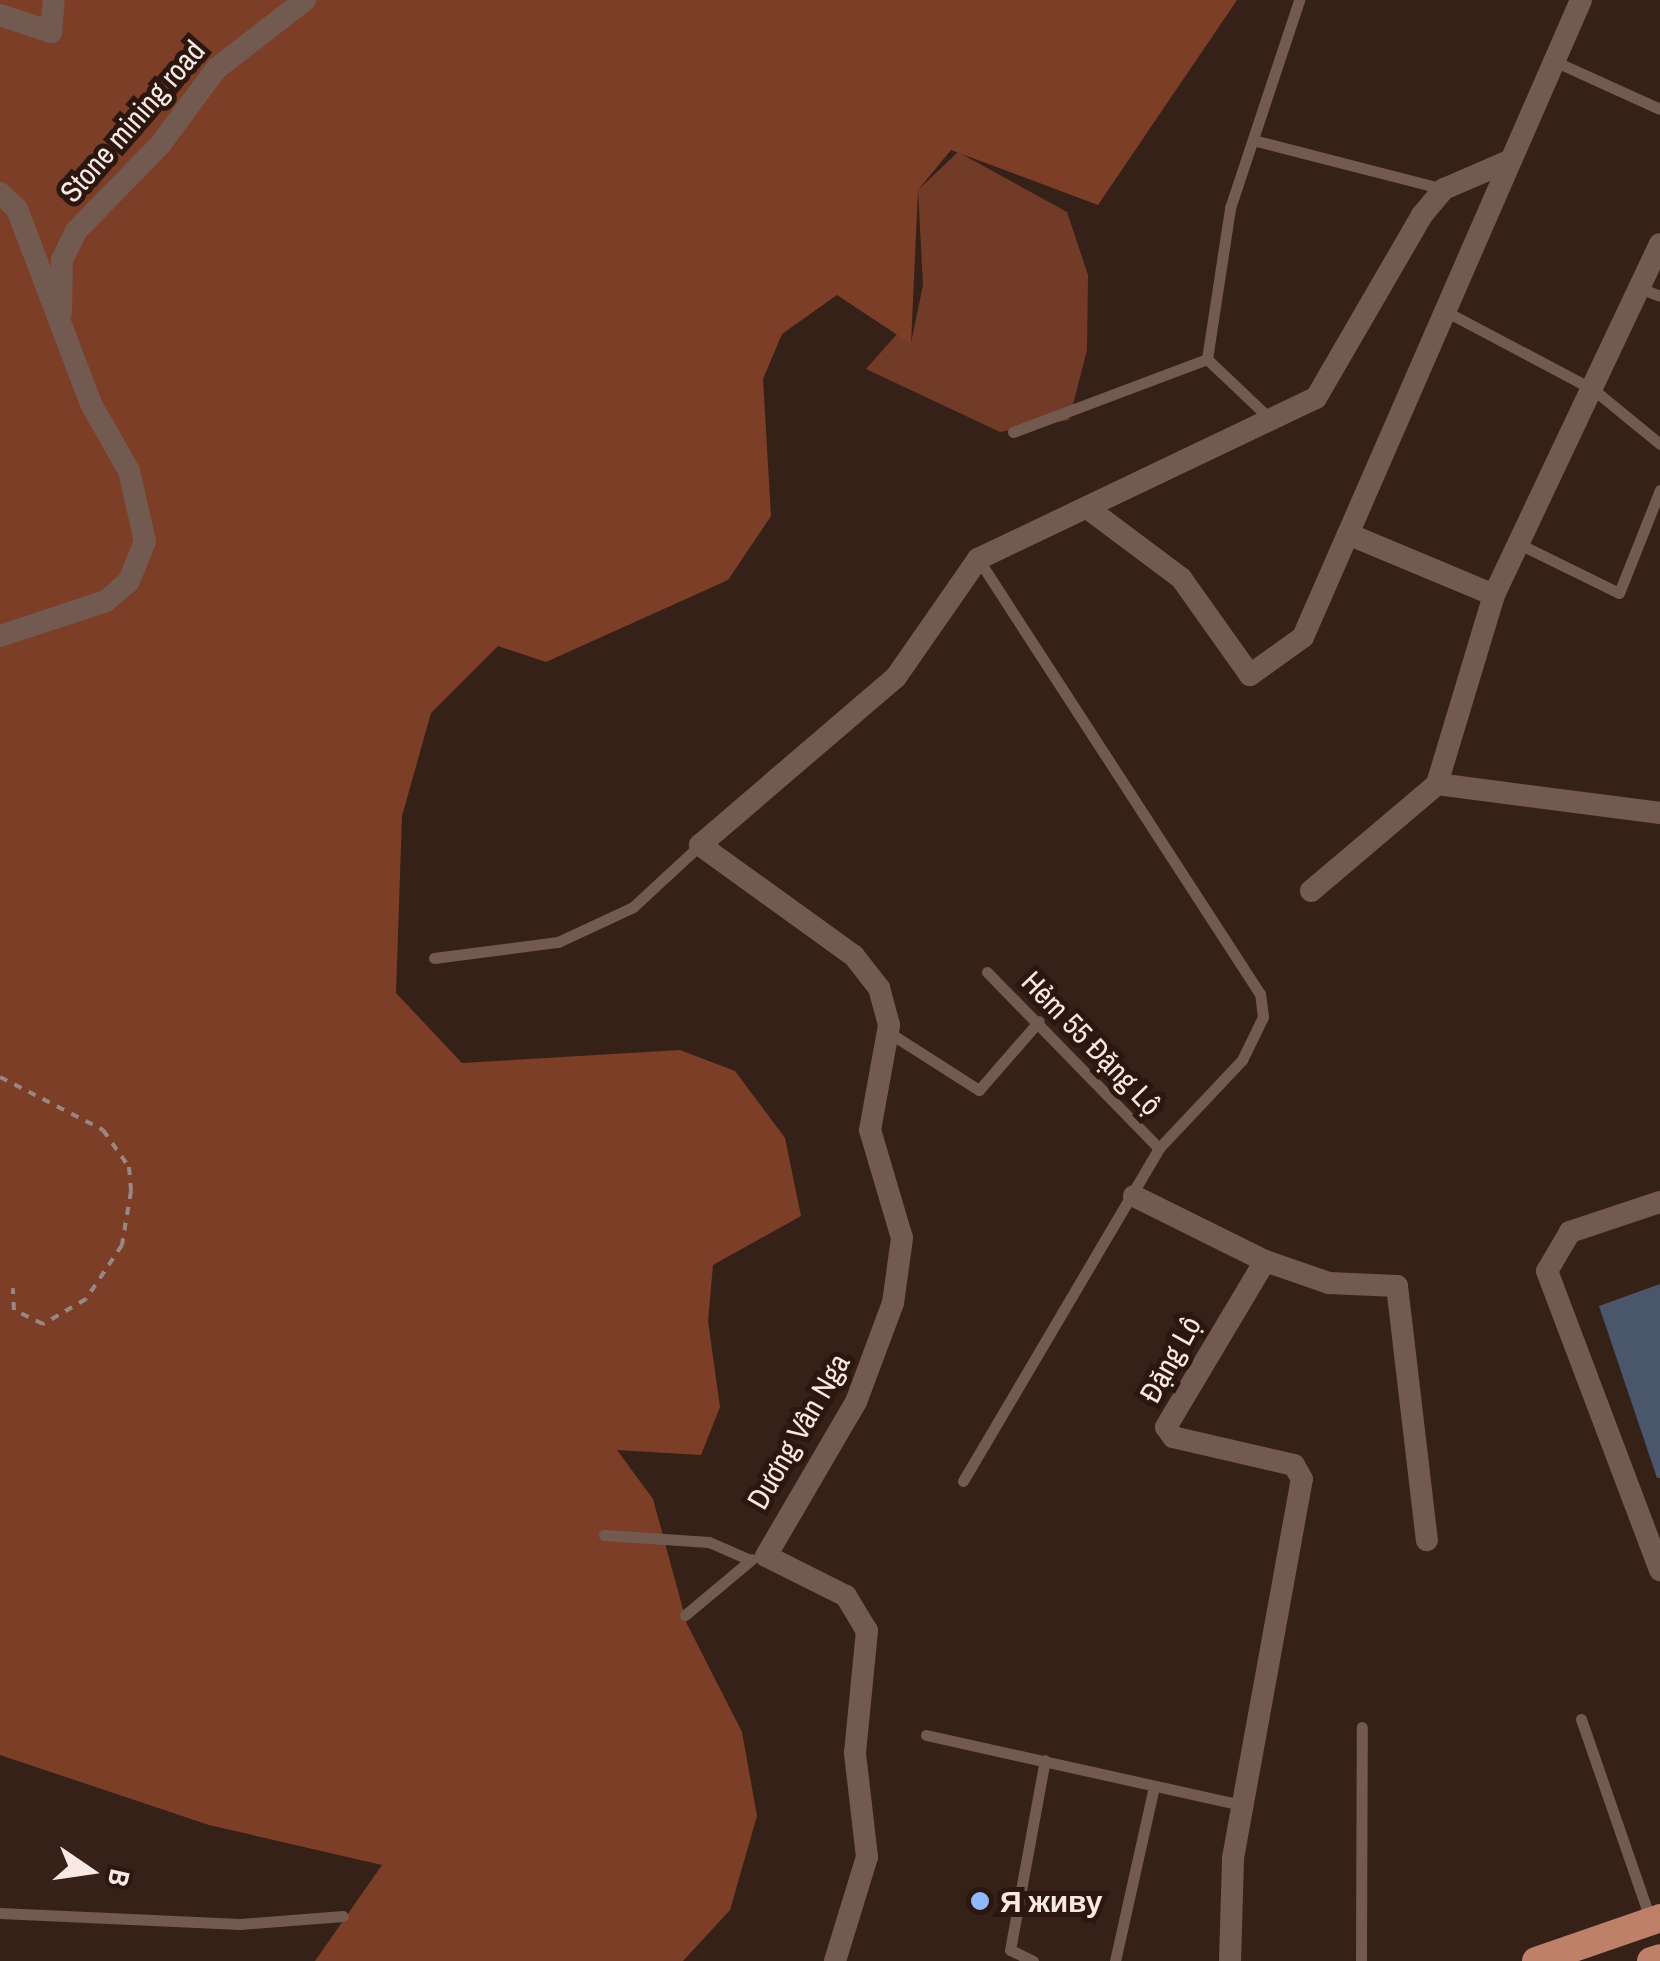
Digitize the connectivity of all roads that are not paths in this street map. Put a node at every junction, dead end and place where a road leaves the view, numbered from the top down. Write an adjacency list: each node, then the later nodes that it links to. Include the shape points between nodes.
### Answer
1 (54, 0): 5 (street, via 51,32)
2 (304, 0): 15 (street, Stone mining road, via 226,58 76,231 62,260)
3 (1299, 0): 8 (lane)
4 (1581, 0): 6 (street)
5 (0, 15)
6 (1554, 62): 7 (lane); 9 (street)
7 (1660, 109)
8 (1253, 140): 10 (lane); 16 (lane, via 1230,208)
9 (1511, 160): 10 (street); 14 (street)
10 (1444, 190): 18 (street, via 1316,398)
11 (0, 193): 15 (street, Stone mining road, via 17,209)
12 (1660, 244): 13 (street)
13 (1651, 293): 17 (street)
14 (1445, 311): 17 (lane); 23 (street)
15 (62, 315): 27 (street, Stone mining road, via 91,404 137,490 143,555 106,601)
16 (1207, 360): 18 (lane); 19 (lane)
17 (1594, 390): 20 (lane); 24 (street)
18 (1267, 416): 22 (street)
19 (1013, 432)
20 (1660, 444)
21 (1660, 490): 24 (lane, via 1619,592)
22 (1090, 510): 23 (street, via 1181,578 1250,676 1302,637); 25 (street)
23 (1348, 534): 26 (street)
24 (1519, 544): 26 (street)
25 (978, 559): 30 (street, via 896,677); 36 (lane, via 1260,994 1251,1046)
26 (1494, 595): 28 (street)
27 (0, 636)
28 (1437, 784): 29 (street); 31 (street)
29 (1660, 813)
30 (700, 845): 32 (lane, via 633,907 558,942); 35 (street, Dương Vân Nga, via 854,956 885,1002)
31 (1311, 891)
32 (434, 958)
33 (988, 972): 34 (lane, Hẻm 55 Đặng Lộ)
34 (1039, 1021): 35 (lane, via 978,1090); 36 (lane, Hẻm 55 Đặng Lộ)
35 (888, 1032): 43 (street, Dương Vân Nga, via 870,1130 902,1238 896,1290 856,1402)
36 (1160, 1148): 37 (lane)
37 (1134, 1196): 39 (street); 40 (lane)
38 (1660, 1202): 44 (street, via 1570,1232 1547,1271)
39 (1265, 1261): 42 (street, via 1329,1283 1396,1286); 51 (street, Đặng Lộ, via 1166,1427 1173,1437 1294,1464 1302,1478)
40 (963, 1481)
41 (604, 1535): 43 (lane, via 709,1542)
42 (1427, 1540)
43 (758, 1558): 45 (lane); 56 (street, Dương Vân Nga, via 846,1596 867,1630 855,1753 867,1857)
44 (1660, 1570)
45 (685, 1615)
46 (1581, 1719): 54 (lane)
47 (1362, 1727): 60 (lane)
48 (926, 1735): 49 (lane)
49 (1045, 1760): 50 (lane); 57 (lane, via 1010,1950)
50 (1152, 1790): 51 (lane); 58 (lane)
51 (1243, 1805): 59 (street, Đặng Lộ)
52 (0, 1913): 53 (lane, via 257,1924)
53 (343, 1916)
54 (1656, 1920): 61 (main road)
55 (1660, 1958): 62 (main road)
56 (835, 1961)
57 (1033, 1961)
58 (1115, 1961)
59 (1230, 1961)
60 (1360, 1961)
61 (1536, 1961)
62 (1650, 1961)

